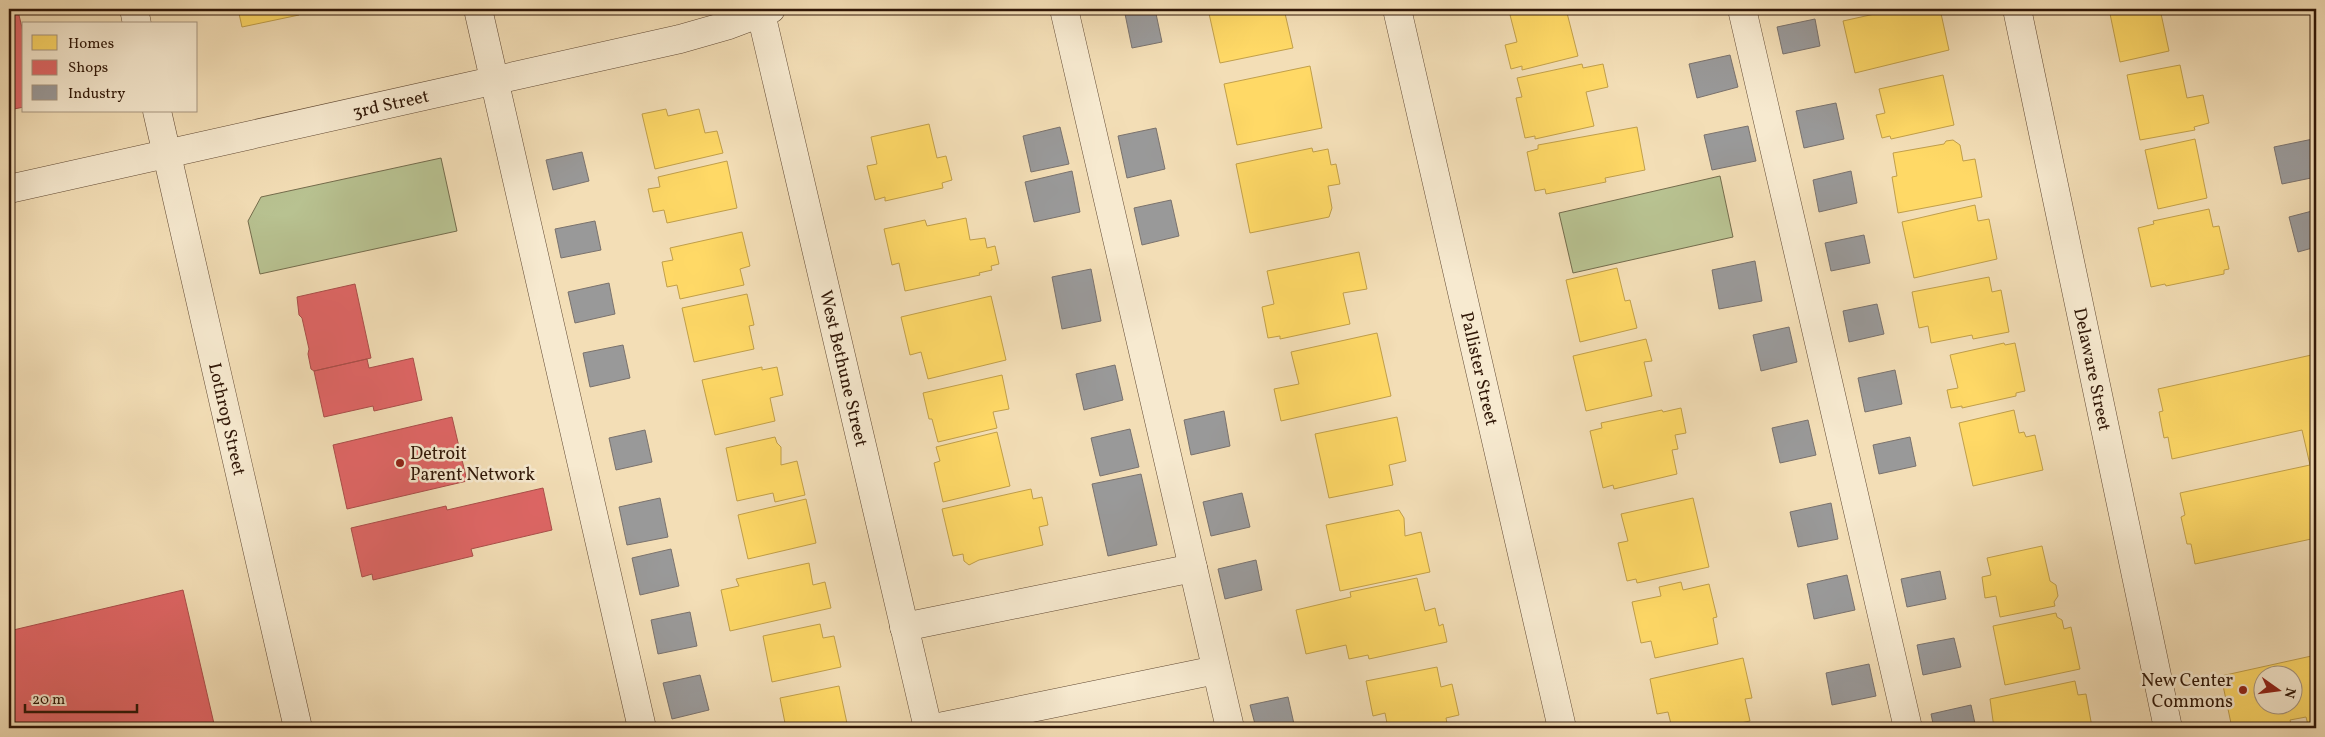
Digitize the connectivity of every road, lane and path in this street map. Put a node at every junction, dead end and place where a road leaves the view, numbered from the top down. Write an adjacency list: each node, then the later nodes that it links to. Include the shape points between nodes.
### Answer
1 (134, 9): 8 (street)
2 (478, 9): 9 (street)
3 (1064, 9): 13 (street)
4 (1397, 9): 21 (street, Pallister Street)
5 (1742, 9): 22 (street)
6 (2017, 9): 23 (street, Delaware Street)
7 (764, 10): 9 (street, 3rd Street, via 680,39); 14 (street, West Bethune Street)
8 (137, 22)
9 (494, 81): 11 (street, 3rd Street); 17 (street)
10 (157, 112): 11 (street, Lothrop Street)
11 (166, 152): 12 (street, 3rd Street); 16 (street, Lothrop Street)
12 (9, 189)
13 (1193, 568): 14 (street); 15 (street)
14 (904, 627): 18 (street, West Bethune Street)
15 (1216, 670): 19 (street); 20 (street)
16 (298, 728)
17 (642, 728)
18 (928, 728)
19 (934, 728)
20 (1230, 728)
21 (1562, 728)
22 (1908, 728)
23 (2168, 728)

